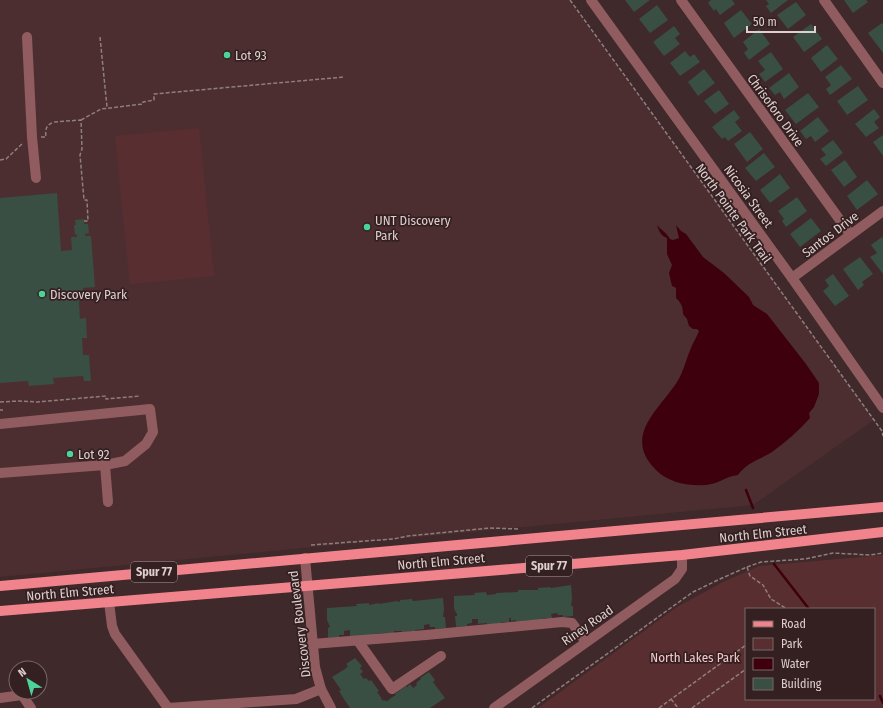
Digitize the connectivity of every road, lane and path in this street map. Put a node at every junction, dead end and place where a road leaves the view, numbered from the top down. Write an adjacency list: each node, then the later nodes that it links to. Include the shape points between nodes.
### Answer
1 (570, 0): 24 (path, North Pointe Park Trail, via 882,431)
2 (591, 0): 17 (street, Nicosia Street)
3 (680, 0): 16 (street, Chrisoforo Drive)
4 (824, 0): 8 (street)
5 (27, 37): 11 (street)
6 (100, 37): 9 (path)
7 (344, 77): 9 (path, via 154,94 154,100 143,104)
8 (883, 82)
9 (107, 108): 10 (path)
10 (81, 120): 11 (path, via 54,122 46,126 46,137); 15 (path, via 80,155 84,200 87,200 88,214 88,221)
11 (32, 138): 12 (path, via 6,159); 13 (street)
12 (0, 160)
13 (36, 178)
14 (883, 211): 16 (street, Santos Drive)
15 (84, 221)
16 (850, 234): 17 (street, Santos Drive)
17 (792, 278): 20 (street, Nicosia Street)
18 (140, 396): 19 (path)
19 (0, 402)
20 (883, 408)
21 (0, 410): 22 (path)
22 (3, 410)
23 (0, 424): 25 (street, via 150,409 153,432 146,444 125,462)
24 (883, 436)
25 (105, 465): 26 (street); 27 (street)
26 (0, 472)
27 (108, 502)
28 (883, 507): 32 (main road, North Elm Street / Spur 77)
29 (883, 532): 31 (main road, North Elm Street / Spur 77)
30 (883, 553): 33 (path, via 833,553 805,559 760,562)
31 (682, 555): 34 (main road, North Elm Street / Spur 77); 40 (street, Riney Road, via 682,569 675,579)
32 (305, 558): 34 (street, Discovery Boulevard); 35 (main road, North Elm Street / Spur 77)
33 (747, 567): 37 (path, via 750,576 763,584 771,599); 51 (path, via 693,592)
34 (307, 585): 36 (main road, North Elm Street / Spur 77); 41 (street, Discovery Boulevard)
35 (0, 586)
36 (109, 602): 38 (main road, North Elm Street / Spur 77); 45 (street, via 112,626 118,640 168,708 296,698)
37 (785, 608)
38 (0, 612)
39 (358, 641): 40 (street, via 567,622 572,623); 41 (street); 43 (street, via 392,689)
40 (586, 642): 50 (street, Riney Road)
41 (312, 644): 45 (street, Discovery Boulevard)
42 (745, 646): 47 (path)
43 (441, 656)
44 (745, 670): 54 (path)
45 (321, 689): 49 (street, Discovery Boulevard)
46 (0, 698): 48 (street, via 22,696)
47 (671, 699): 52 (path); 53 (path)
48 (31, 708)
49 (331, 708)
50 (494, 708)
51 (532, 708)
52 (659, 708)
53 (678, 708)
54 (692, 708)

